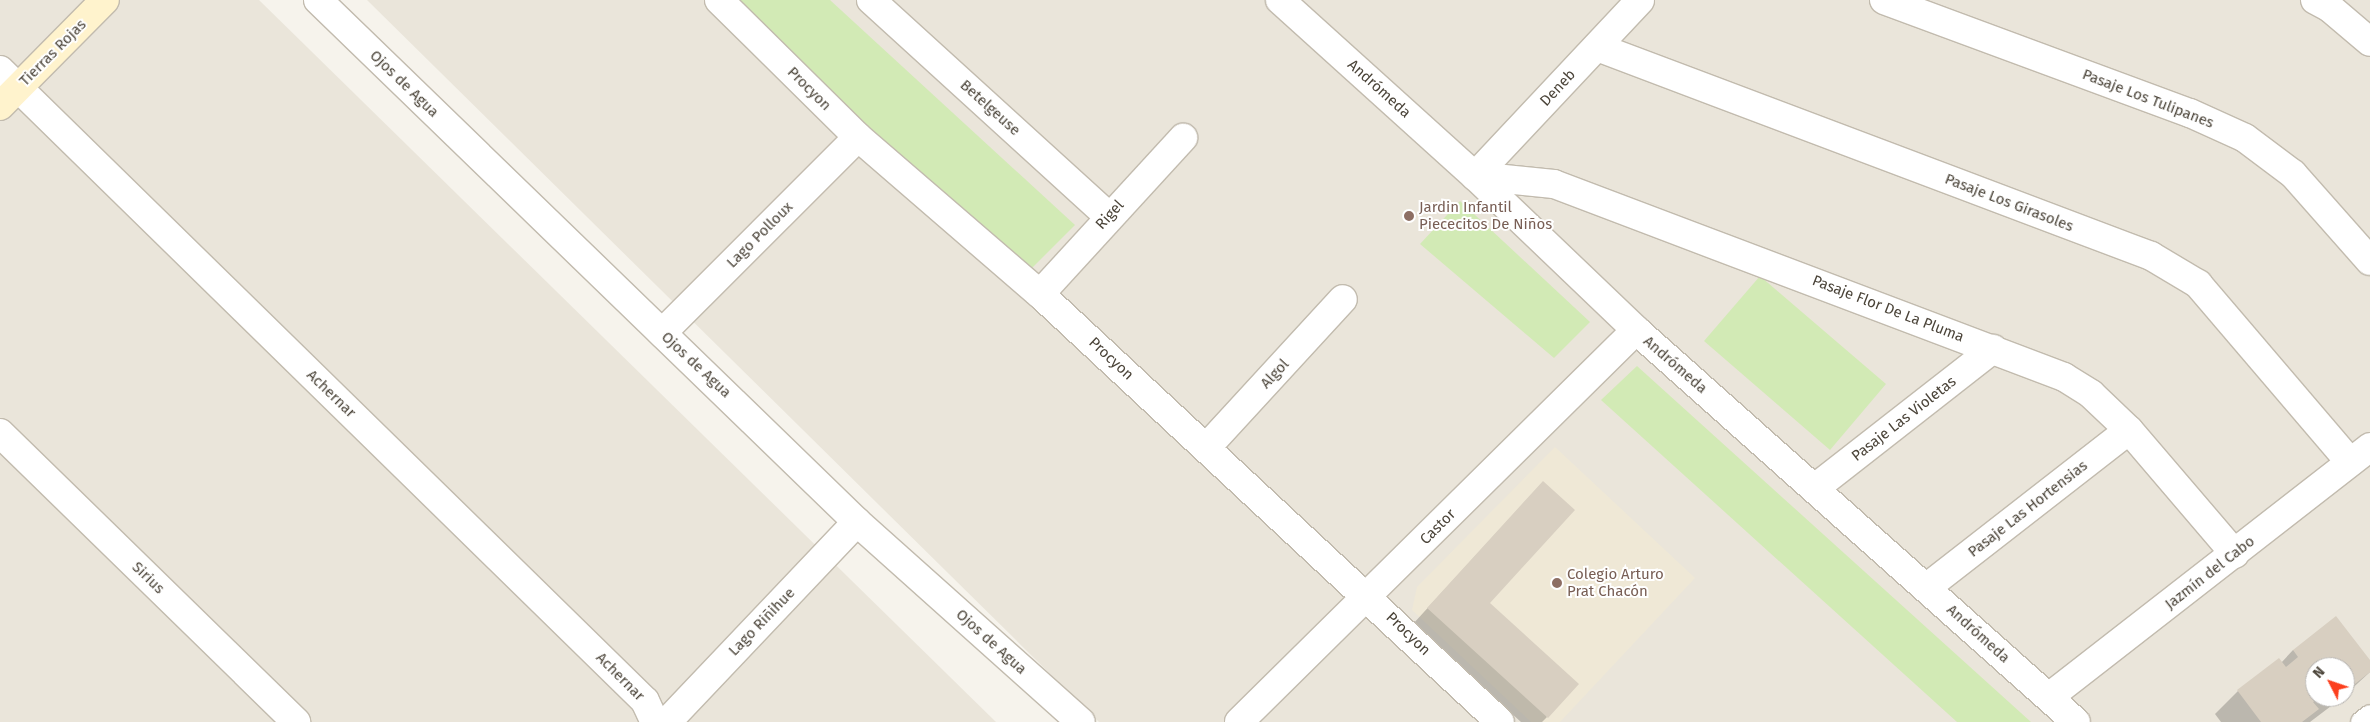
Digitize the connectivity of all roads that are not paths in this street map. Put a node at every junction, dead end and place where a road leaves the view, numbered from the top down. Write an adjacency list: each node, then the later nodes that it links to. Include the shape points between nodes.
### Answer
1 (105, 0): 11 (main road, Tierras Rojas)
2 (318, 0): 20 (street, Ojos de Agua)
3 (719, 0): 12 (street, Procyon)
4 (872, 0): 15 (street, Betelgeuse)
5 (1280, 0): 14 (street, Andrómeda)
6 (1640, 0): 10 (street, Deneb)
7 (1884, 0): 16 (street, Pasaje Los Tulipanes, via 2190,113 2245,138 2293,174)
8 (2315, 0): 9 (street)
9 (2370, 42)
10 (1597, 47): 14 (street, Deneb); 25 (street, Pasaje Los Girasoles, via 2151,256 2198,284)
11 (6, 88): 34 (street, Achernar, via 645,700)
12 (858, 137): 17 (street, Procyon); 20 (street, Lago Polloux)
13 (1183, 138): 15 (street, Rigel)
14 (1475, 176): 19 (street, Andrómeda); 21 (street, Pasaje Flor De La Pluma, via 1554,184)
15 (1108, 216): 17 (street, Rigel)
16 (2370, 261)
17 (1040, 294): 24 (street, Procyon)
18 (1343, 299): 24 (street, Algol)
19 (1636, 330): 26 (street, Andrómeda); 30 (street, Castor)
20 (662, 333): 27 (street, Ojos de Agua)
21 (1993, 349): 22 (street, Pasaje Flor De La Pluma, via 2064,377 2091,394); 26 (street, Pasaje Las Violetas)
22 (2129, 430): 28 (street, Pasaje Flor De La Pluma); 29 (street, Pasaje Las Hortensias)
23 (0, 433): 33 (street, Sirius)
24 (1206, 448): 30 (street, Procyon)
25 (2360, 454): 28 (street, Jazmín del Cabo)
26 (1815, 488): 29 (street, Andrómeda)
27 (857, 522): 35 (street, Lago Riñihue); 36 (street, Ojos de Agua)
28 (2235, 554): 31 (street, Jazmín del Cabo)
29 (1926, 588): 31 (street, Andrómeda)
30 (1368, 596): 37 (street, Castor); 38 (street, Procyon)
31 (2050, 697): 39 (street, Andrómeda)
32 (2370, 716): 40 (lane)
33 (296, 722)
34 (655, 722)
35 (667, 722)
36 (1080, 722)
37 (1239, 722)
38 (1500, 722)
39 (2076, 722)
40 (2361, 722)

